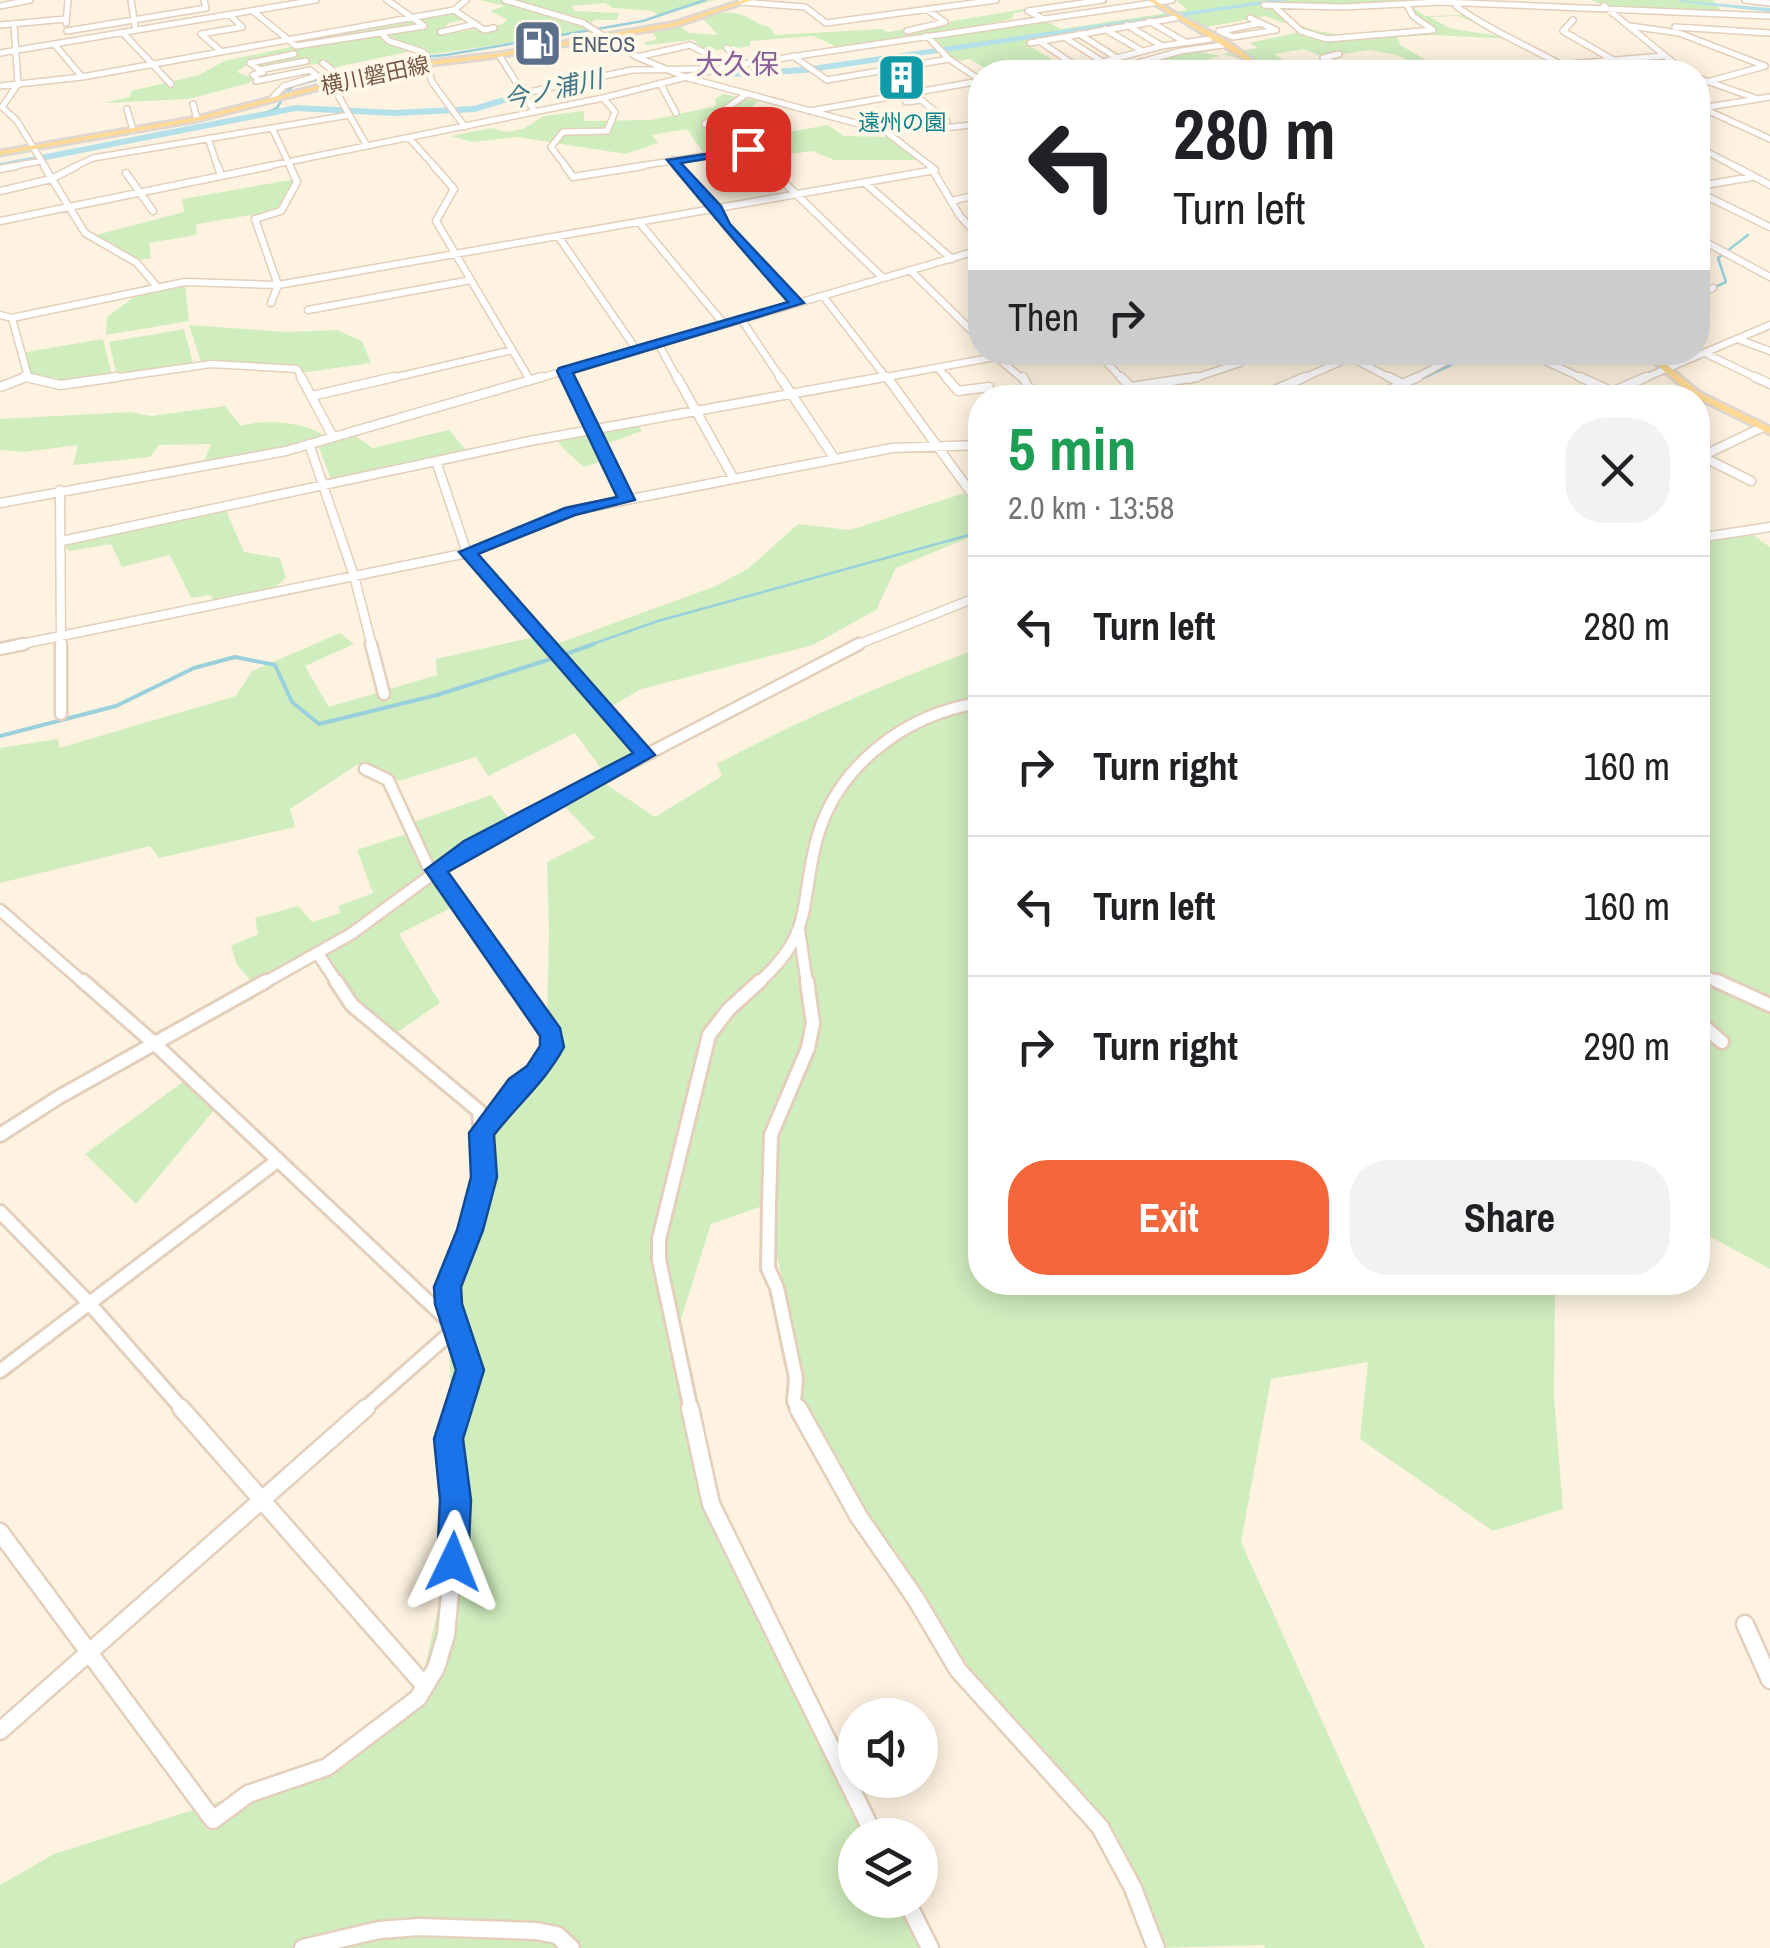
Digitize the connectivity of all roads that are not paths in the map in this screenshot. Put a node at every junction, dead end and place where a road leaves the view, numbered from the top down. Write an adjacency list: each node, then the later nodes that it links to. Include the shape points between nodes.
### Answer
1 (30, 0): 22 (street)
2 (68, 0): 36 (street)
3 (131, 0): 41 (street)
4 (204, 0): 27 (street, via 206,8)
5 (316, 0): 20 (street)
6 (387, 0): 35 (street)
7 (466, 0): 28 (street)
8 (505, 0): 61 (street)
9 (883, 0): 30 (street)
10 (996, 0): 26 (street)
11 (1103, 0): 37 (street, via 1028,11)
12 (1172, 0): 17 (street)
13 (1591, 0): 24 (street)
14 (1713, 0): 31 (street)
15 (1744, 0): 19 (street)
16 (745, 1): 30 (street, via 804,7 826,23); 61 (main road, 横川磐田線, via 677,24)
17 (1152, 1): 33 (main road); 37 (street)
18 (1446, 1): 21 (street); 24 (street); 93 (street)
19 (1770, 2)
20 (279, 3): 29 (street)
21 (1406, 4): 25 (street); 25 (street, via 1433,30 1327,39 1301,31)
22 (0, 6)
23 (1264, 6): 25 (street)
24 (1605, 6): 31 (street); 48 (street)
25 (1276, 8)
26 (926, 9): 30 (street); 69 (street, via 945,22)
27 (196, 10): 39 (street); 41 (street)
28 (454, 10): 35 (street); 44 (street)
29 (253, 11): 32 (street); 64 (street)
30 (896, 13)
31 (1723, 13): 34 (street)
32 (230, 15): 39 (street); 75 (street, via 242,27 201,34)
33 (1172, 16): 42 (street); 59 (main road)
34 (1770, 16)
35 (412, 17): 57 (street, via 424,26); 64 (street)
36 (66, 18): 43 (street); 51 (street)
37 (1042, 18): 60 (street)
38 (1250, 18): 45 (street)
39 (200, 20): 52 (street)
40 (1573, 20): 94 (street, via 1562,31)
41 (134, 21): 51 (street); 52 (street)
42 (1150, 22): 47 (street); 67 (street)
43 (14, 24): 46 (street); 74 (street)
44 (476, 24): 49 (street); 54 (street)
45 (1261, 24): 53 (street); 53 (street, via 1276,30 1233,37)
46 (0, 25)
47 (1127, 25): 50 (street); 71 (street)
48 (1630, 26): 56 (street); 83 (street); 99 (street, via 1679,34)
49 (494, 28)
50 (1105, 29): 58 (street); 76 (street)
51 (67, 31): 66 (street)
52 (136, 31): 55 (street)
53 (1220, 31): 59 (street)
54 (441, 32)
55 (122, 33): 66 (street); 98 (street)
56 (1770, 33)
57 (382, 34): 64 (street, via 296,46); 86 (street)
58 (1078, 34): 62 (street); 85 (street)
59 (1201, 34): 63 (main road)
60 (927, 36): 69 (street); 80 (street)
61 (606, 37): 81 (main road, 横川磐田線); 84 (street)
62 (1064, 37): 65 (street); 88 (street)
63 (1210, 39): 67 (street); 72 (main road)
64 (288, 40): 75 (street)
65 (1039, 41): 68 (street); 87 (street)
66 (69, 42): 70 (street)
67 (1186, 42): 71 (street)
68 (1030, 43)
69 (877, 44): 82 (street)
70 (55, 45): 74 (street); 108 (street)
71 (1162, 46): 76 (street)
72 (1223, 46): 90 (street); 91 (main road)
73 (727, 48): 97 (street)
74 (15, 51): 77 (street); 116 (street)
75 (222, 52): 98 (street)
76 (1142, 52): 85 (street)
77 (0, 53)
78 (707, 54): 84 (street, via 690,45)
79 (1339, 54): 92 (street, via 1322,58)
80 (946, 55): 82 (street, via 827,80); 104 (street)
81 (498, 56): 86 (main road, 横川磐田線); 121 (street)
82 (794, 56): 97 (street)
83 (1662, 56): 94 (street); 95 (street)
84 (637, 57): 100 (street)
85 (1117, 58): 89 (street)
86 (425, 59): 106 (main road, 横川磐田線); 136 (street, via 432,82)
87 (1068, 60)
88 (1100, 60)
89 (1110, 60)
90 (1150, 60)
91 (1250, 60)
92 (1327, 60)
93 (1553, 60)
94 (1612, 60)
95 (1668, 60)
96 (323, 63): 106 (street)
97 (743, 63): 102 (street)
98 (153, 64): 105 (street); 117 (street)
99 (1768, 66): 103 (street)
100 (665, 69): 102 (street); 109 (street); 121 (street, via 573,78)
101 (259, 70): 101 (street, via 250,63 292,55 302,62); 110 (street, via 253,75)
102 (710, 70): 109 (street)
103 (1752, 70): 107 (street); 112 (street)
104 (968, 71)
105 (105, 73): 108 (street); 111 (street)
106 (341, 76): 118 (main road, 横川磐田線)
107 (1770, 76)
108 (82, 77): 116 (street)
109 (685, 77): 114 (street); 120 (street)
110 (259, 80): 122 (street); 122 (street, via 310,70 316,76 284,86)
111 (112, 81)
112 (1710, 81)
113 (968, 82): 126 (street)
114 (660, 83): 123 (street); 133 (street)
115 (1710, 83): 124 (street)
116 (18, 84): 119 (street); 149 (street, via 2,107)
117 (171, 84)
118 (331, 84): 122 (main road, 横川磐田線); 129 (street)
119 (0, 86)
120 (746, 95): 131 (street); 146 (street, via 704,124)
121 (521, 96): 130 (street)
122 (274, 98): 135 (main road, 横川磐田線)
123 (603, 98): 130 (street); 150 (street, via 615,112 607,131 563,132 551,148 574,177)
124 (1765, 99): 127 (street)
125 (193, 104): 135 (street)
126 (849, 104): 131 (street); 141 (street, via 855,110 921,100 947,121)
127 (1710, 107)
128 (126, 109): 140 (street)
129 (348, 112): 139 (street); 145 (street)
130 (534, 112): 136 (street)
131 (806, 112): 138 (street)
132 (1710, 112): 144 (street)
133 (676, 113)
134 (864, 118): 138 (street)
135 (197, 119): 140 (main road, 横川磐田線)
136 (465, 126): 143 (street)
137 (968, 126): 141 (street)
138 (874, 127): 141 (street)
139 (272, 128): 142 (street); 151 (street)
140 (133, 130): 149 (main road, 横川磐田線)
141 (886, 131): 153 (street)
142 (208, 138): 155 (street); 157 (street, via 92,158)
143 (409, 138): 145 (street); 177 (street, via 454,189 436,217)
144 (1770, 139)
145 (367, 146): 151 (street)
146 (748, 149): 150 (street); 163 (street)
147 (0, 154): 149 (main road, 横川磐田線)
148 (1710, 154): 156 (street)
149 (38, 156): 152 (street); 157 (street)
150 (672, 160): 168 (street)
151 (288, 162): 155 (street); 183 (street, via 298,182 280,211 255,219)
152 (0, 169)
153 (935, 170): 158 (street); 166 (street)
154 (126, 173): 162 (street)
155 (221, 176): 162 (street)
156 (1754, 177): 159 (street); 160 (street)
157 (51, 178): 161 (street); 167 (street)
158 (865, 182): 163 (street); 178 (street)
159 (1770, 184)
160 (1710, 186)
161 (0, 192)
162 (140, 192): 167 (street); 169 (street)
163 (795, 195): 168 (street); 181 (street)
164 (1710, 195): 173 (street)
165 (968, 197): 166 (street)
166 (952, 202): 172 (street)
167 (67, 207): 170 (street); 184 (street, via 85,233 138,263)
168 (717, 208): 171 (street); 189 (street, via 725,226)
169 (154, 211)
170 (0, 221)
171 (639, 222): 174 (street); 194 (street)
172 (968, 223)
173 (1769, 225)
174 (558, 236): 177 (street); 199 (street)
175 (1710, 244): 180 (street)
176 (968, 253): 178 (street)
177 (456, 254): 182 (street); 183 (street)
178 (952, 258): 179 (street)
179 (910, 270): 181 (street); 196 (street)
180 (1770, 277)
181 (883, 278): 187 (street)
182 (471, 280): 190 (street); 200 (street)
183 (278, 285): 184 (street, via 185,282); 188 (street)
184 (158, 288): 192 (street)
185 (1713, 288): 186 (street)
186 (1710, 289)
187 (824, 296): 189 (street); 216 (street)
188 (271, 303)
189 (797, 303): 193 (street)
190 (308, 310)
191 (0, 315): 192 (street)
192 (12, 318): 217 (street)
193 (741, 319): 194 (street); 230 (street)
194 (724, 324): 198 (street)
195 (1770, 325): 197 (street)
196 (968, 327)
197 (1740, 340): 201 (street); 202 (street)
198 (658, 343): 199 (street); 233 (street)
199 (636, 349): 215 (street)
200 (512, 350): 218 (street); 231 (street)
201 (1770, 351)
202 (1710, 353)
203 (1710, 355): 220 (street)
204 (968, 361): 214 (street)
205 (1009, 365): 221 (street)
206 (1110, 365): 222 (street)
207 (1234, 365): 223 (street)
208 (1334, 365): 224 (street)
209 (1365, 365): 219 (street)
210 (1445, 365): 219 (street)
211 (1554, 365): 225 (street)
212 (1669, 365): 213 (street)
213 (1662, 367): 226 (street); 227 (main road)
214 (938, 368): 216 (street); 229 (street, via 958,391)
215 (564, 371): 218 (street); 235 (street)
216 (886, 377): 230 (street); 239 (street)
217 (26, 378): 228 (street); 231 (street, via 60,385 211,364 291,368 299,370)
218 (530, 380): 236 (street)
219 (1404, 384)
220 (1770, 384)
221 (1027, 385)
222 (1129, 385)
223 (1146, 385)
224 (1287, 385)
225 (1599, 385)
226 (1624, 385)
227 (1685, 385)
228 (0, 387)
229 (968, 390)
230 (791, 394): 233 (street); 241 (street)
231 (312, 396): 236 (street)
232 (1710, 401): 234 (main road)
233 (695, 412): 235 (street); 244 (street)
234 (1766, 429): 240 (street)
235 (593, 430): 242 (street); 249 (street)
236 (333, 437): 237 (street)
237 (308, 444): 246 (street); 248 (street)
238 (968, 445): 239 (street)
239 (940, 446): 241 (street); 247 (street)
240 (1710, 453)
241 (835, 459): 244 (street)
242 (436, 461): 246 (street); 254 (street)
243 (1710, 462): 245 (street)
244 (734, 479): 249 (street)
245 (1751, 480)
246 (323, 485): 253 (street); 255 (street)
247 (968, 487)
248 (60, 490): 250 (street); 253 (street)
249 (626, 500): 254 (street, via 570,511)
250 (0, 504)
251 (1770, 527): 252 (street)
252 (1710, 536)
253 (62, 541): 257 (street)
254 (467, 552): 255 (street); 262 (street)
255 (354, 576): 257 (street); 259 (street)
256 (968, 600): 262 (street, via 890,629)
257 (62, 636): 258 (street); 261 (street)
258 (0, 649)
259 (384, 694)
260 (968, 705): 266 (street, via 939,709 907,726 846,780 818,835)
261 (61, 714)
262 (645, 755): 264 (street)
263 (365, 769): 264 (street, via 388,780)
264 (433, 872): 267 (street); 273 (street, via 551,1034 546,1060)
265 (0, 910): 272 (street)
266 (800, 930): 287 (street, via 783,958 724,1011 709,1035 658,1260 711,1504); 292 (street, via 813,1023 771,1135 768,1204 768,1268 796,1378 794,1400 958,1670 1100,1827)
267 (318, 954): 272 (street); 273 (street, via 352,1006 479,1111)
268 (1710, 978): 269 (street)
269 (1770, 1004)
270 (1710, 1032): 271 (street)
271 (1722, 1042)
272 (155, 1044): 274 (street); 275 (street)
273 (482, 1133): 278 (street, via 484,1177 448,1287)
274 (0, 1136)
275 (277, 1161): 277 (street); 278 (street)
276 (0, 1212): 277 (street)
277 (89, 1303): 279 (street); 280 (street)
278 (456, 1328): 280 (street); 285 (street, via 470,1370 448,1439 456,1500 446,1635)
279 (0, 1370)
280 (261, 1500): 283 (street); 285 (street)
281 (0, 1532): 283 (street)
282 (1745, 1624): 284 (street)
283 (88, 1651): 285 (street, via 213,1820 248,1794 327,1766); 286 (street)
284 (1770, 1680)
285 (425, 1686)
286 (0, 1731)
287 (866, 1818)
288 (915, 1918): 291 (street)
289 (304, 1948): 290 (street, via 420,1927 536,1931 557,1935)
290 (571, 1948)
291 (930, 1948)
292 (1156, 1948)

